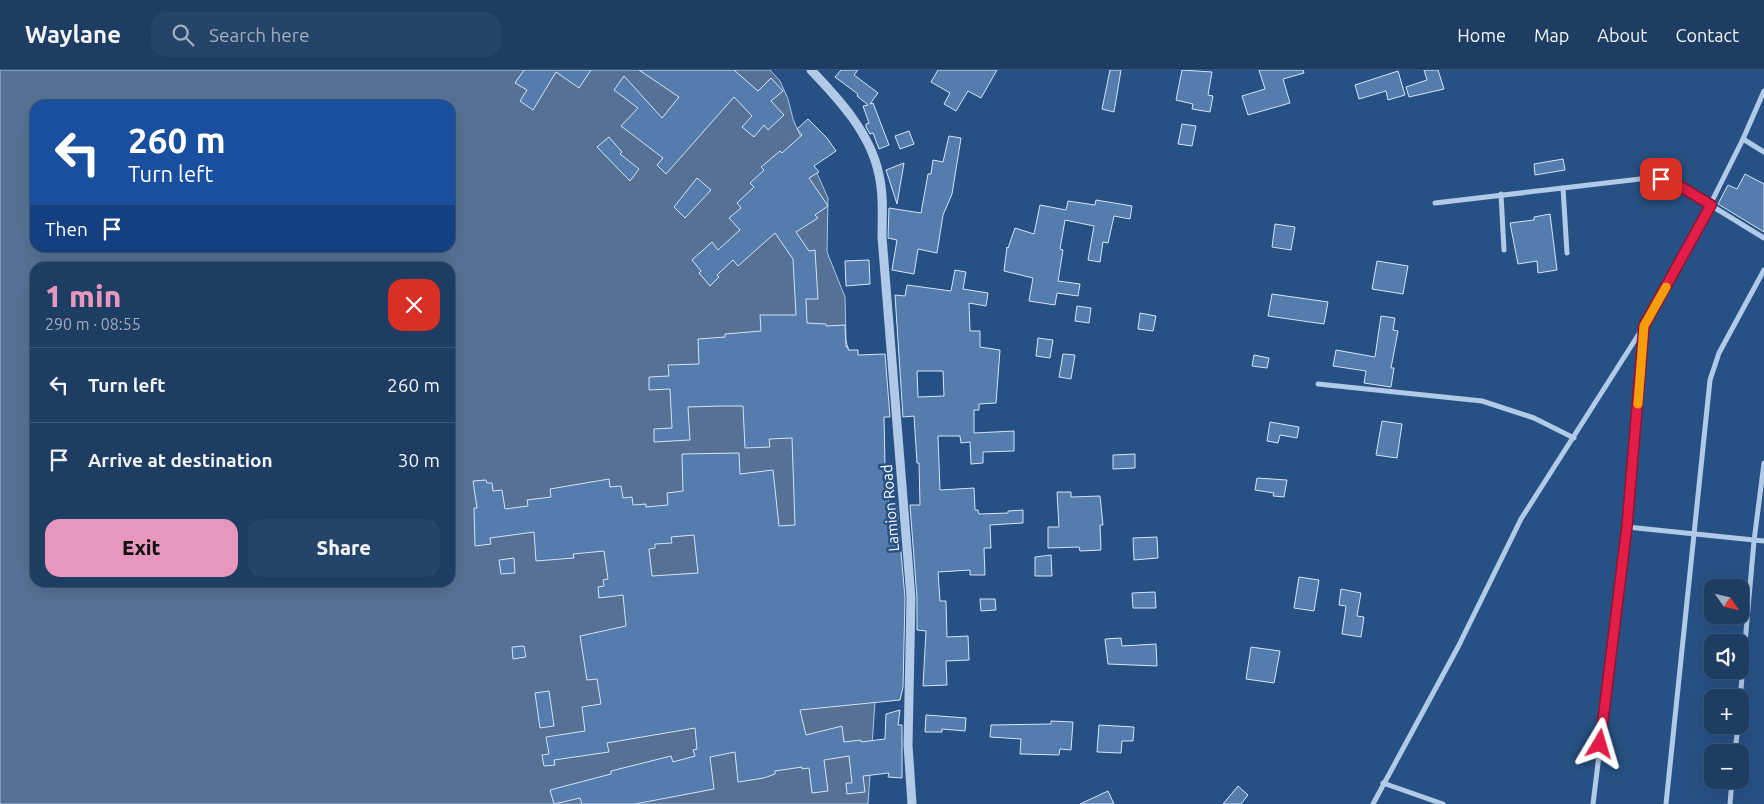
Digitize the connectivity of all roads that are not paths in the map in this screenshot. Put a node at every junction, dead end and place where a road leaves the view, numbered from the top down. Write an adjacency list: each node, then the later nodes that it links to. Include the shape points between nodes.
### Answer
1 (811, 70): 24 (street, Lamion Road, via 843,104 862,134 879,174 911,598 908,745)
2 (1764, 91): 3 (street)
3 (1743, 139): 4 (street); 8 (street)
4 (1764, 152)
5 (1563, 188): 6 (street); 8 (street, via 1661,179 1673,182); 11 (street)
6 (1501, 194): 7 (street); 10 (street)
7 (1435, 203)
8 (1711, 205): 9 (street); 13 (street)
9 (1764, 238)
10 (1504, 250)
11 (1567, 253)
12 (1764, 270): 18 (street, via 1714,366 1710,380)
13 (1644, 326): 15 (street); 17 (street)
14 (1318, 384): 15 (street, via 1482,401 1534,418)
15 (1574, 438): 22 (street, via 1522,519)
16 (1764, 463): 19 (street)
17 (1627, 526): 18 (street); 27 (street)
18 (1694, 534): 19 (street); 28 (street)
19 (1754, 541): 20 (street); 21 (street)
20 (1764, 541)
21 (1741, 689)
22 (1384, 784): 25 (street); 26 (street)
23 (1731, 789): 29 (street)
24 (912, 804)
25 (1373, 804)
26 (1443, 804)
27 (1593, 804)
28 (1666, 804)
29 (1730, 804)

